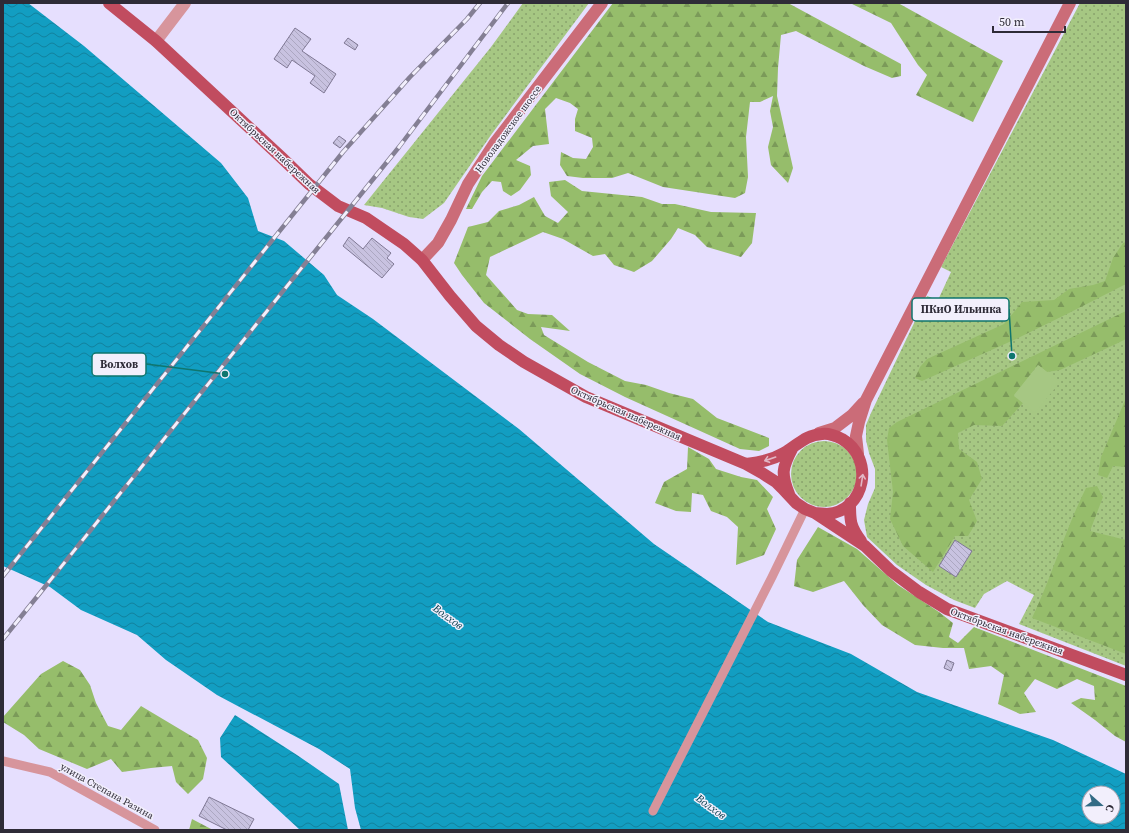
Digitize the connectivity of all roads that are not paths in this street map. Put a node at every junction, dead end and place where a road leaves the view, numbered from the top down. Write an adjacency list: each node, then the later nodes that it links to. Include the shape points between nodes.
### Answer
1 (109, 3): 5 (main road, Октябрьская набережная)
2 (185, 3): 5 (street)
3 (602, 3): 6 (main road, Новоладожское шоссе, via 494,144 468,184 438,243)
4 (1070, 3): 7 (main road)
5 (156, 41): 6 (main road, Октябрьская набережная, via 309,184 338,206 366,218 386,231)
6 (422, 260): 11 (main road, Октябрьская набережная, via 476,326 524,362 586,397)
7 (866, 400): 8 (main road, via 852,416 835,428); 10 (main road, via 856,436)
8 (809, 436): 9 (main road); 10 (main road, via 837,436 849,443)
9 (792, 448): 11 (main road, one-way to 11, via 772,459); 12 (main road, via 785,463 784,480)
10 (858, 454): 13 (main road, one-way to 10, via 863,480)
11 (746, 464): 12 (main road, Октябрьская набережная, via 776,482)
12 (790, 496): 14 (main road, Октябрьская набережная)
13 (850, 503): 14 (main road, via 840,510 827,514); 15 (main road, via 853,530)
14 (810, 511): 15 (main road, Октябрьская набережная); 18 (street, via 772,578)
15 (865, 546): 16 (main road, Октябрьская набережная, via 891,571 947,609)
16 (1126, 675)
17 (3, 761): 19 (street, улица Степана Разина, via 50,772)
18 (653, 811)
19 (155, 830)

